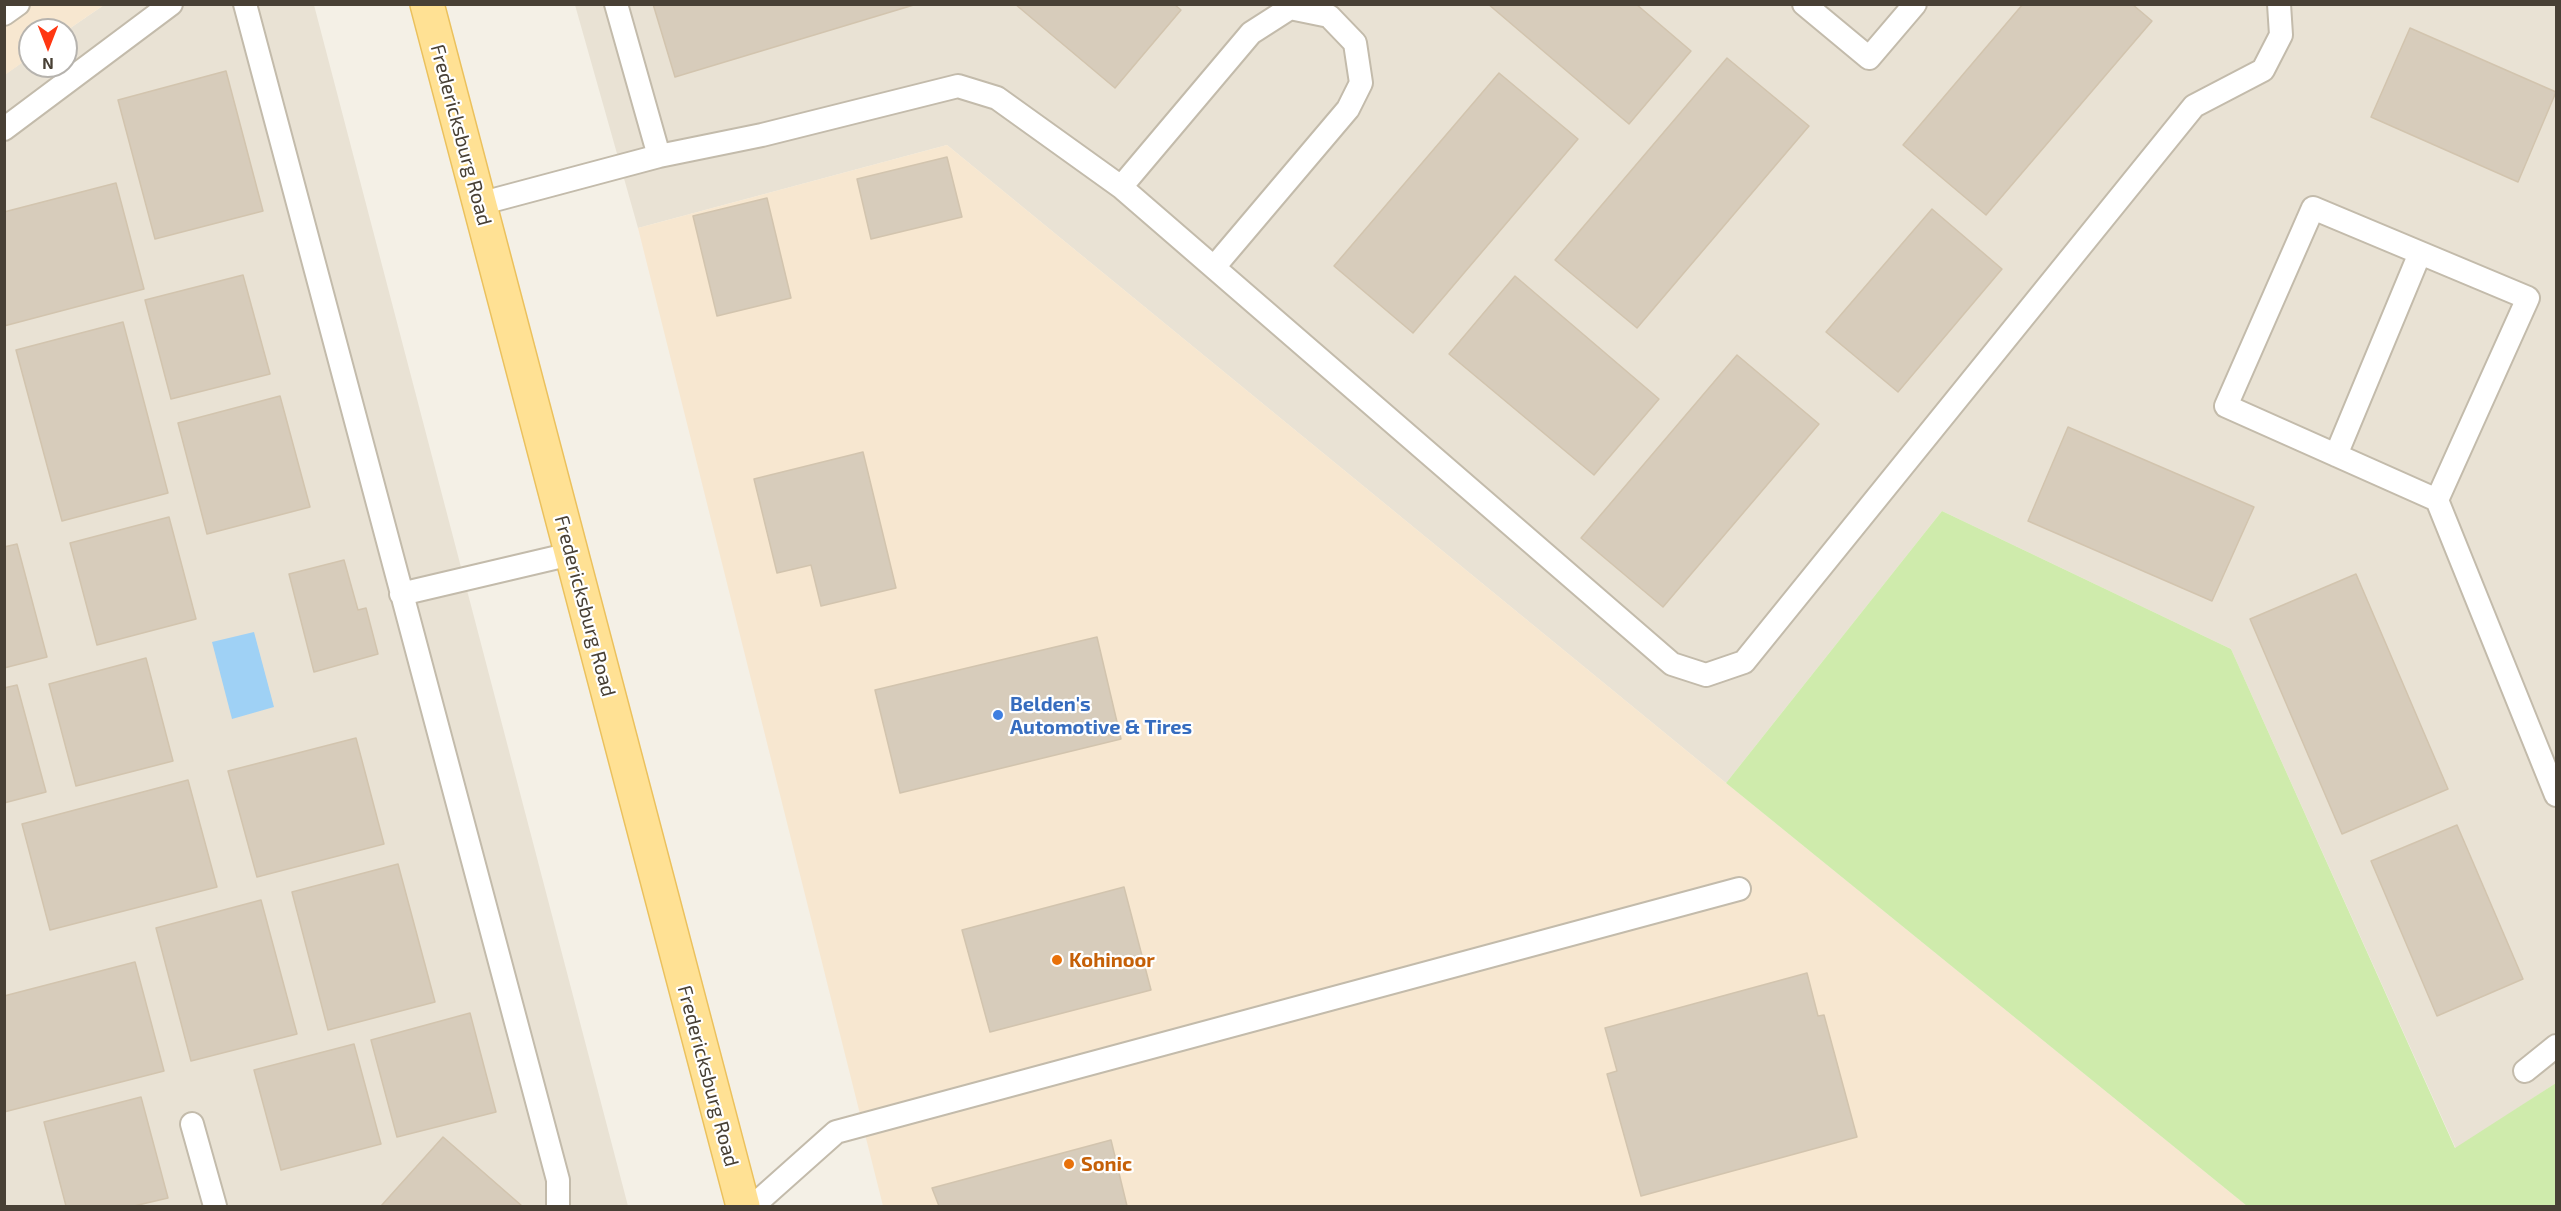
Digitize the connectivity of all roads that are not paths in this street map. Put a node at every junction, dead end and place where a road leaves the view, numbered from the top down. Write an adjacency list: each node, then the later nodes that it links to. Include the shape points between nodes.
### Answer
1 (18, 4): 9 (lane)
2 (171, 4): 10 (lane)
3 (245, 4): 19 (lane)
4 (427, 4): 13 (main road, Fredericksburg Road)
5 (616, 4): 11 (lane)
6 (1803, 4): 7 (lane, via 1869,58)
7 (1915, 4)
8 (2279, 4): 15 (lane, via 2281,35 2263,70 2194,106 1744,662 1706,675 1672,664)
9 (4, 14)
10 (4, 129)
11 (659, 156): 12 (lane, via 762,135 958,86 997,98); 13 (lane)
12 (1121, 187): 15 (lane); 15 (lane, via 1251,33 1290,8 1329,16 1354,43 1361,83 1348,109)
13 (479, 204): 18 (main road, Fredericksburg Road)
14 (2420, 253): 16 (lane); 16 (lane, via 2313,208 2226,406); 17 (lane, via 2528,298)
15 (1215, 266)
16 (2336, 454): 17 (lane)
17 (2437, 500): 20 (lane)
18 (571, 554): 19 (lane); 27 (main road, Fredericksburg Road)
19 (401, 594): 26 (lane, via 558,1180)
20 (2556, 795)
21 (1739, 889): 28 (lane, via 836,1132)
22 (2556, 1046): 23 (lane)
23 (2525, 1071)
24 (192, 1124): 25 (lane)
25 (215, 1206)
26 (558, 1206)
27 (743, 1206)
28 (753, 1206)

